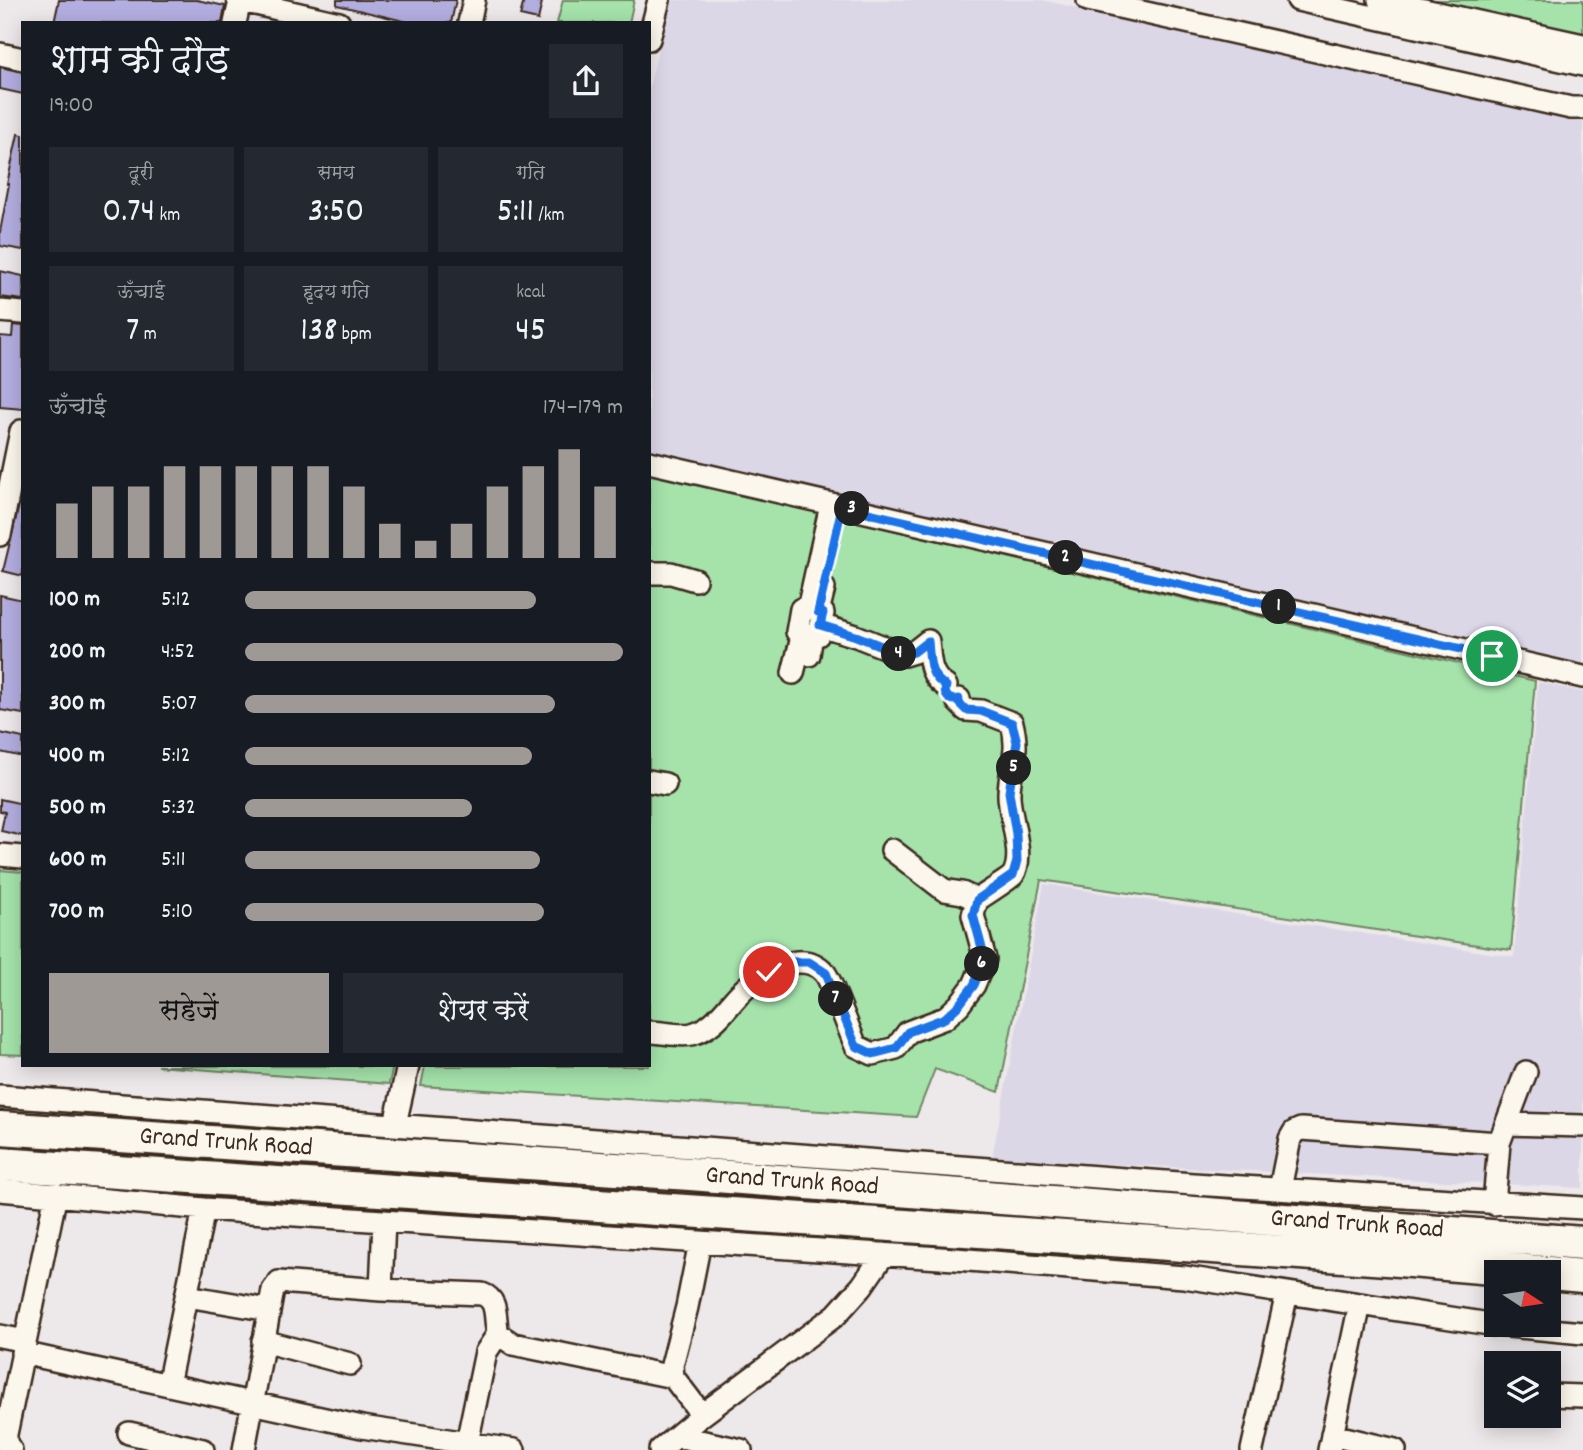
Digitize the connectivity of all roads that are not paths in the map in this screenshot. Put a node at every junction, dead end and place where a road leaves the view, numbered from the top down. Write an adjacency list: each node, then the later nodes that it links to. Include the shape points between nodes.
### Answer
1 (239, 0): 7 (street); 8 (street)
2 (474, 0): 10 (street)
3 (659, 0): 11 (street)
4 (1088, 0): 16 (street)
5 (1298, 0): 15 (street)
6 (1379, 0): 12 (street)
7 (284, 11): 9 (street)
8 (235, 21)
9 (330, 21)
10 (469, 21)
11 (651, 31)
12 (1583, 45)
13 (0, 54): 14 (street)
14 (21, 59)
15 (1583, 65)
16 (1583, 108)
17 (0, 311): 18 (street)
18 (21, 313)
19 (15, 430): 22 (street)
20 (651, 462): 21 (street)
21 (837, 506): 25 (street, via 818,612 823,613); 25 (street, via 808,609 801,609 799,674); 26 (street)
22 (0, 535)
23 (651, 573): 24 (street)
24 (695, 580)
25 (820, 625): 30 (street, via 904,655 928,641 937,681 961,691 958,702 966,710 1012,723 1017,742 1009,792 1017,861 1013,875)
26 (1583, 677)
27 (892, 850): 30 (street, via 944,890)
28 (0, 855): 29 (street)
29 (21, 857)
30 (977, 900): 31 (street, via 973,915 985,959 974,985 945,1018 908,1032 896,1048 873,1054 856,1046 826,973 809,962 789,962 769,972 748,986 710,1025 691,1034)
31 (651, 1031)
32 (408, 1067): 35 (street)
33 (1526, 1072): 38 (street)
34 (0, 1097): 35 (street)
35 (395, 1124): 41 (street)
36 (1583, 1126): 38 (street)
37 (0, 1128): 48 (highway, Grand Trunk Road, via 676,1173)
38 (1502, 1133): 41 (street, via 1301,1129 1290,1139); 43 (street)
39 (0, 1164): 50 (highway, Grand Trunk Road)
40 (0, 1189): 42 (street)
41 (1280, 1189): 43 (street)
42 (56, 1194): 45 (street); 64 (street)
43 (1494, 1204): 44 (street)
44 (1583, 1208)
45 (204, 1209): 46 (street); 55 (street)
46 (384, 1221): 47 (street); 53 (street)
47 (700, 1242): 49 (street); 66 (street, via 673,1353)
48 (1583, 1243)
49 (884, 1254): 54 (street, via 1184,1277); 71 (street, via 836,1315)
50 (1484, 1267)
51 (1561, 1274): 52 (highway)
52 (1583, 1276)
53 (381, 1290): 57 (street, via 279,1282); 61 (street, via 454,1291 490,1297)
54 (1287, 1293): 56 (street); 82 (street)
55 (187, 1296): 57 (street); 67 (street)
56 (1360, 1304): 58 (street); 75 (street)
57 (269, 1310): 63 (street)
58 (1484, 1323)
59 (1561, 1331): 60 (street)
60 (1583, 1333)
61 (498, 1334): 66 (street, via 513,1344); 74 (street, via 486,1352)
62 (0, 1336): 64 (street)
63 (263, 1341): 65 (street); 70 (street)
64 (24, 1347): 67 (street); 76 (street, via 6,1434)
65 (350, 1364)
66 (673, 1377): 71 (street)
67 (168, 1385): 70 (street)
68 (1561, 1395): 69 (street)
69 (1583, 1396)
70 (252, 1403): 74 (street); 78 (street)
71 (702, 1415): 73 (street)
72 (129, 1433): 77 (street)
73 (677, 1436): 80 (street); 81 (street)
74 (467, 1443): 79 (street)
75 (1330, 1443): 83 (street)
76 (11, 1450)
77 (203, 1450)
78 (244, 1450)
79 (514, 1450)
80 (660, 1450)
81 (741, 1450)
82 (1252, 1450)
83 (1395, 1450)

